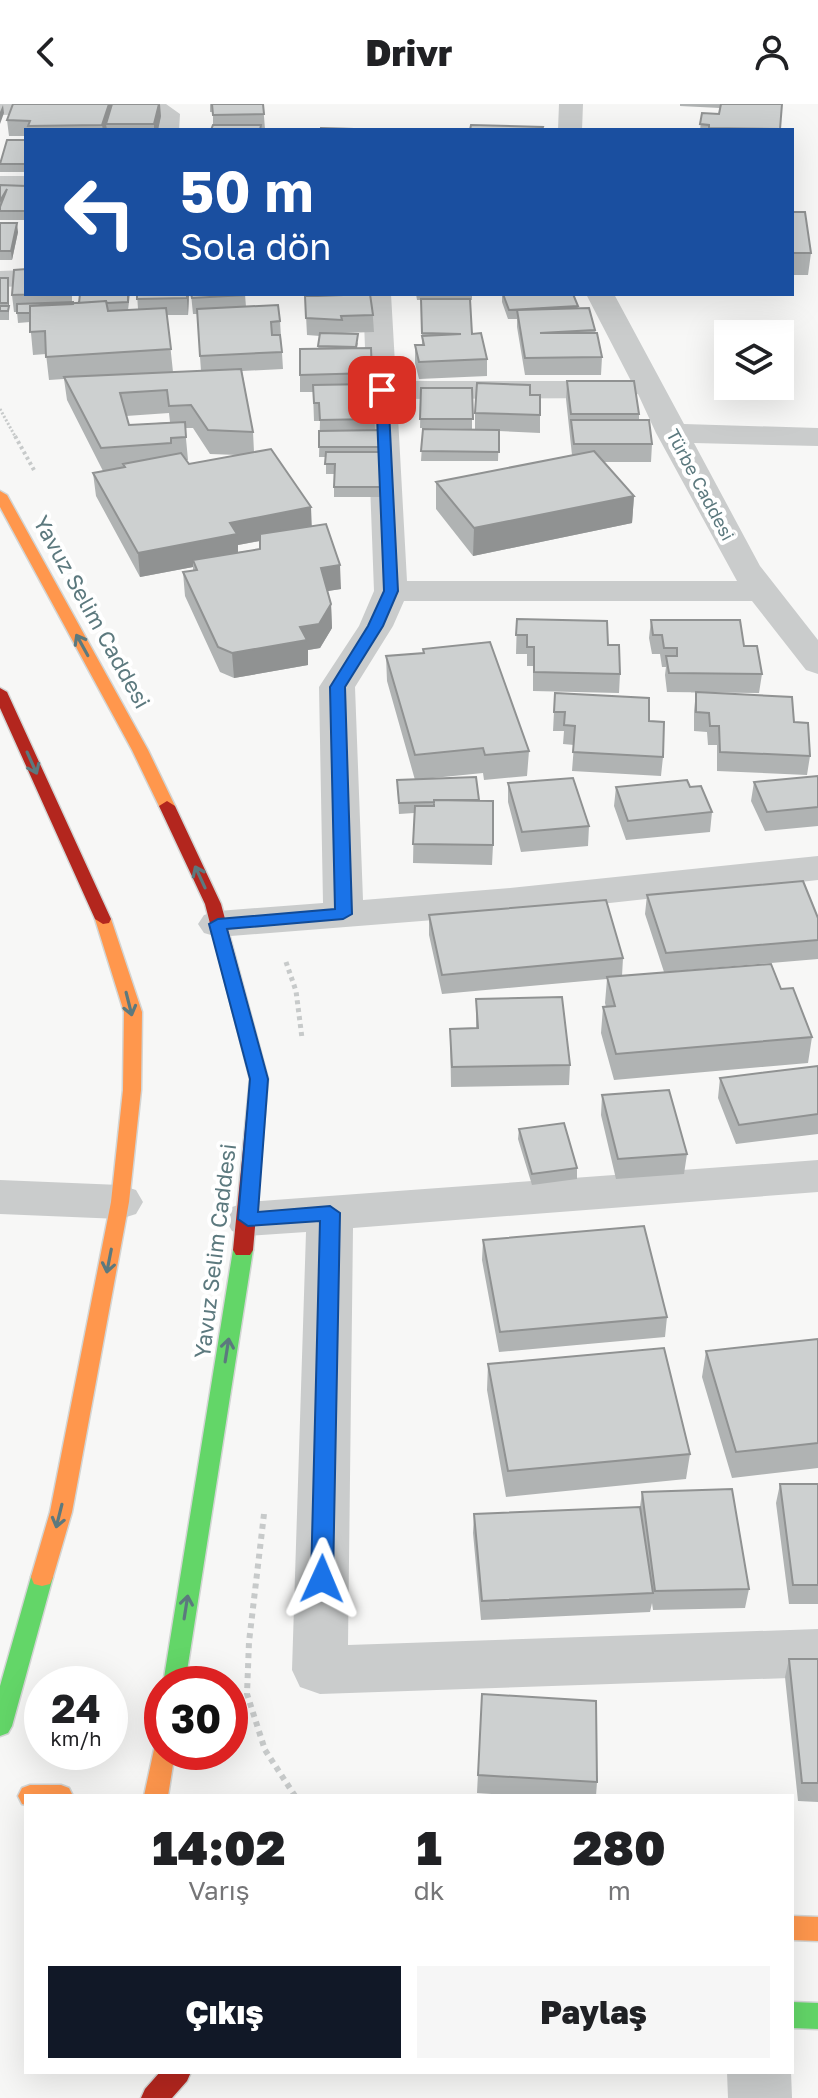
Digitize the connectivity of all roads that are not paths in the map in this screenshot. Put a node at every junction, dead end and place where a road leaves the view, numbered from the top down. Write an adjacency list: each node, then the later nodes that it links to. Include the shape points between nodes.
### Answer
1 (571, 104): 4 (street)
2 (0, 108): 3 (street, via 151,106)
3 (167, 116)
4 (570, 128)
5 (0, 184): 6 (street)
6 (24, 184)
7 (24, 278): 8 (street)
8 (0, 279)
9 (377, 296): 12 (street)
10 (601, 296): 11 (street, Türbe Caddesi)
11 (648, 388): 12 (street); 13 (street, Türbe Caddesi)
12 (382, 390): 16 (street)
13 (671, 433): 14 (street); 17 (street, Türbe Caddesi, via 745,569)
14 (818, 437)
15 (0, 495): 23 (main road, Yavuz Selim Caddesi, one-way to 15, via 140,750)
16 (391, 591): 17 (street); 22 (street, via 376,626 337,687)
17 (763, 591): 18 (street, Türbe Caddesi)
18 (802, 622): 19 (street, Türbe Caddesi)
19 (818, 663)
20 (0, 692): 26 (main road, one-way to 26, via 107,929 133,1012 132,1090)
21 (818, 868): 22 (street)
22 (343, 914): 23 (street)
23 (218, 924): 28 (main road, Yavuz Selim Caddesi, via 259,1079)
24 (818, 1176): 27 (street)
25 (0, 1197): 26 (street)
26 (120, 1202): 31 (main road, one-way to 31, via 61,1512)
27 (330, 1213): 28 (street); 29 (street, via 320,1670)
28 (248, 1219): 30 (main road, Yavuz Selim Caddesi, one-way to 28)
29 (818, 1653)
30 (177, 1666)
31 (0, 1726)
32 (160, 1770): 33 (main road)
33 (156, 1794)
34 (794, 1928): 35 (main road)
35 (818, 1929)
36 (794, 2015): 37 (main road)
37 (818, 2016)
38 (176, 2074): 40 (main road)
39 (759, 2074): 41 (street)
40 (154, 2098)
41 (760, 2098)

